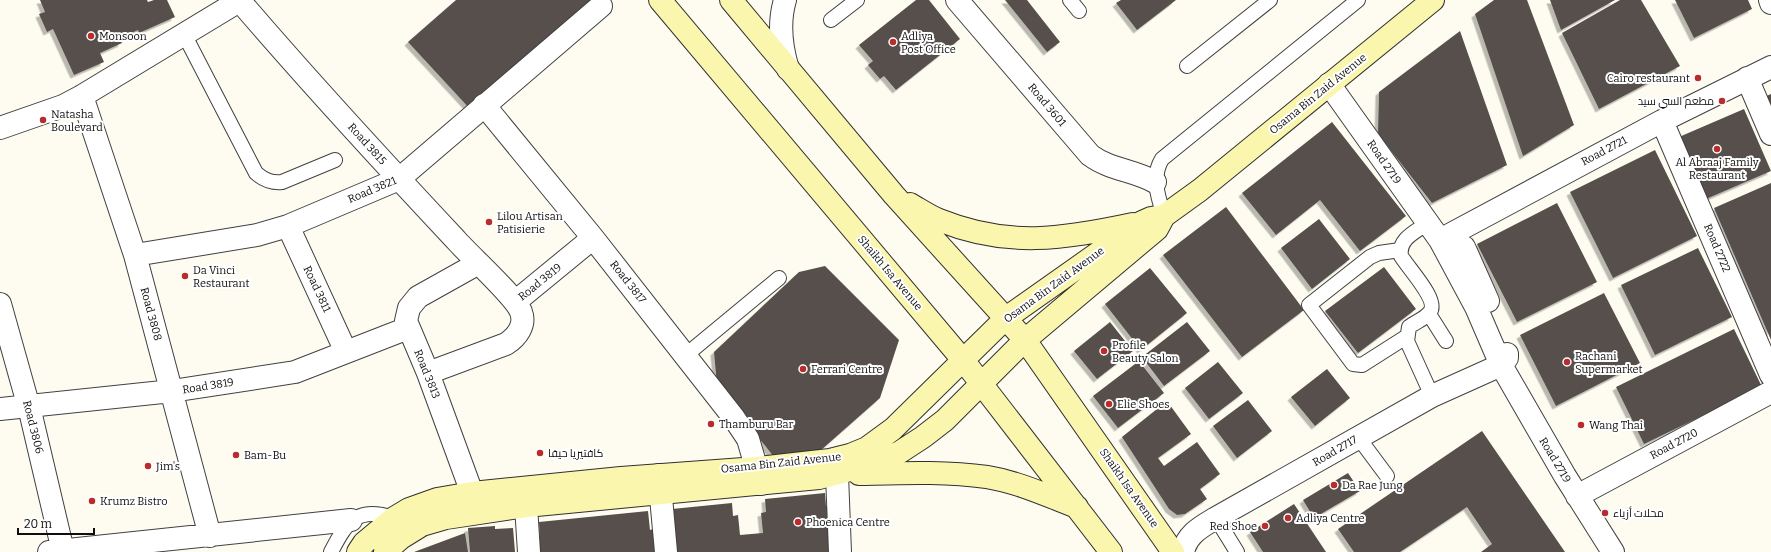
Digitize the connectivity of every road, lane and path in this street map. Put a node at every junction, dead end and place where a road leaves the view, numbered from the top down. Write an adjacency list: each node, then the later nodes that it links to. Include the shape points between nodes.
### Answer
1 (660, 0): 50 (main road, Shaikh Isa Avenue)
2 (731, 0): 19 (main road, Shaikh Isa Avenue)
3 (784, 0): 19 (street, via 780,30 782,50)
4 (857, 0): 15 (lane)
5 (957, 0): 29 (street, Road 3601, via 1090,155 1106,166 1137,172)
6 (1070, 0): 14 (lane)
7 (1270, 0): 17 (lane)
8 (1358, 0): 29 (lane, via 1168,152 1158,166)
9 (1432, 0): 21 (main road, Osama Bin Zaid Avenue)
10 (1770, 0): 12 (street)
11 (245, 2): 16 (street); 28 (street, Road 3815)
12 (1771, 3)
13 (601, 6): 23 (street, Road 3821)
14 (1078, 11)
15 (831, 20)
16 (184, 34): 22 (street); 27 (lane, via 256,173 274,183 282,182)
17 (1187, 66)
18 (1771, 67): 20 (street, Road 2721)
19 (788, 69): 30 (main road, Shaikh Isa Avenue)
20 (1747, 78): 24 (street, Road 2721); 26 (street)
21 (1329, 84): 31 (main road, Osama Bin Zaid Avenue, via 1200,190); 34 (street, Road 2719)
22 (82, 96): 25 (street, via 64,106); 37 (street, Road 3808)
23 (484, 105): 28 (street, Road 3821); 35 (street, Road 3817)
24 (1662, 121): 34 (street, Road 2721); 53 (street, Road 2722)
25 (0, 128)
26 (1771, 134)
27 (335, 160)
28 (399, 179): 33 (street, Road 3821); 38 (street, Road 3815)
29 (1156, 182): 31 (lane)
30 (894, 195): 32 (main road, via 938,220 972,231 1008,238 1045,239 1081,235); 43 (main road, Shaikh Isa Avenue)
31 (1164, 216): 32 (main road, Osama Bin Zaid Avenue); 46 (main road, Osama Bin Zaid Avenue, via 1157,229)
32 (1142, 222): 43 (main road, Osama Bin Zaid Avenue)
33 (288, 226): 37 (street, Road 3821, via 257,235); 48 (street, Road 3811)
34 (1434, 231): 36 (lane, via 1405,240); 51 (street, Road 2719, via 1476,307)
35 (593, 238): 40 (street, Road 3819); 49 (street, Road 3817)
36 (1400, 250): 42 (lane, via 1401,256 1431,299); 45 (lane, via 1370,257 1309,305 1353,364 1362,365)
37 (135, 255): 55 (street, Road 3808)
38 (478, 264): 40 (street, Road 3815); 44 (street, Road 3813, via 413,302 406,314)
39 (779, 278): 49 (lane)
40 (515, 302): 52 (street, Road 3819, via 521,312 522,322 520,331 514,339)
41 (0, 304): 58 (street, Road 3806)
42 (1429, 314): 45 (lane, via 1409,327); 47 (lane)
43 (1006, 318): 46 (main road, Shaikh Isa Avenue); 50 (main road, Osama Bin Zaid Avenue)
44 (408, 328): 48 (street, Road 3819); 52 (street, Road 3813)
45 (1406, 337): 57 (lane)
46 (1025, 340): 54 (main road, Osama Bin Zaid Avenue); 83 (main road, Shaikh Isa Avenue)
47 (1446, 341)
48 (346, 352): 55 (street, Road 3819, via 295,372)
49 (686, 355): 62 (street, Road 3817, via 748,439)
50 (963, 360): 54 (main road, Shaikh Isa Avenue); 62 (main road, Osama Bin Zaid Avenue, via 893,429 867,448 850,456)
51 (1500, 366): 57 (street, Road 2717); 66 (street, Road 2719)
52 (428, 373): 65 (street, Road 3813)
53 (1771, 375)
54 (983, 384): 61 (main road, Osama Bin Zaid Avenue, via 945,420 912,444 873,464); 68 (main road, Shaikh Isa Avenue)
55 (172, 391): 58 (street, Road 3819); 73 (street, Road 3808)
56 (1771, 392): 66 (street, Road 2720)
57 (1432, 396): 60 (street, Road 2717)
58 (29, 406): 59 (street, Road 3819); 75 (street, Road 3806)
59 (0, 409)
60 (1358, 437): 63 (lane); 71 (street, Road 2717)
61 (838, 475): 62 (main road, Osama Bin Zaid Avenue, via 820,478); 68 (main road, via 935,472 988,477); 81 (street)
62 (759, 476): 64 (main road, Osama Bin Zaid Avenue)
63 (1387, 476)
64 (660, 484): 65 (main road, Osama Bin Zaid Avenue); 67 (main road, Osama Bin Zaid Avenue); 80 (street)
65 (472, 493): 69 (street, Road 3813, via 478,502); 70 (main road, Osama Bin Zaid Avenue, via 437,499 409,509)
66 (1577, 496): 86 (street, Road 2719)
67 (526, 506): 69 (main road, Osama Bin Zaid Avenue); 79 (street)
68 (1077, 507): 82 (main road, Shaikh Isa Avenue)
69 (490, 511): 78 (main road, Osama Bin Zaid Avenue, via 446,518 422,525)
70 (394, 518): 72 (lane, via 378,513 363,514); 77 (main road, Osama Bin Zaid Avenue, via 364,543)
71 (1216, 518): 84 (street, Road 2717, via 1189,537); 85 (lane)
72 (352, 520): 73 (street); 76 (lane)
73 (210, 536): 74 (street)
74 (150, 547): 75 (street)
75 (56, 551)
76 (331, 552)
77 (358, 552)
78 (385, 552)
79 (529, 552)
80 (666, 552)
81 (840, 552)
82 (1111, 552)
83 (1173, 552)
84 (1183, 552)
85 (1237, 552)
86 (1614, 552)

